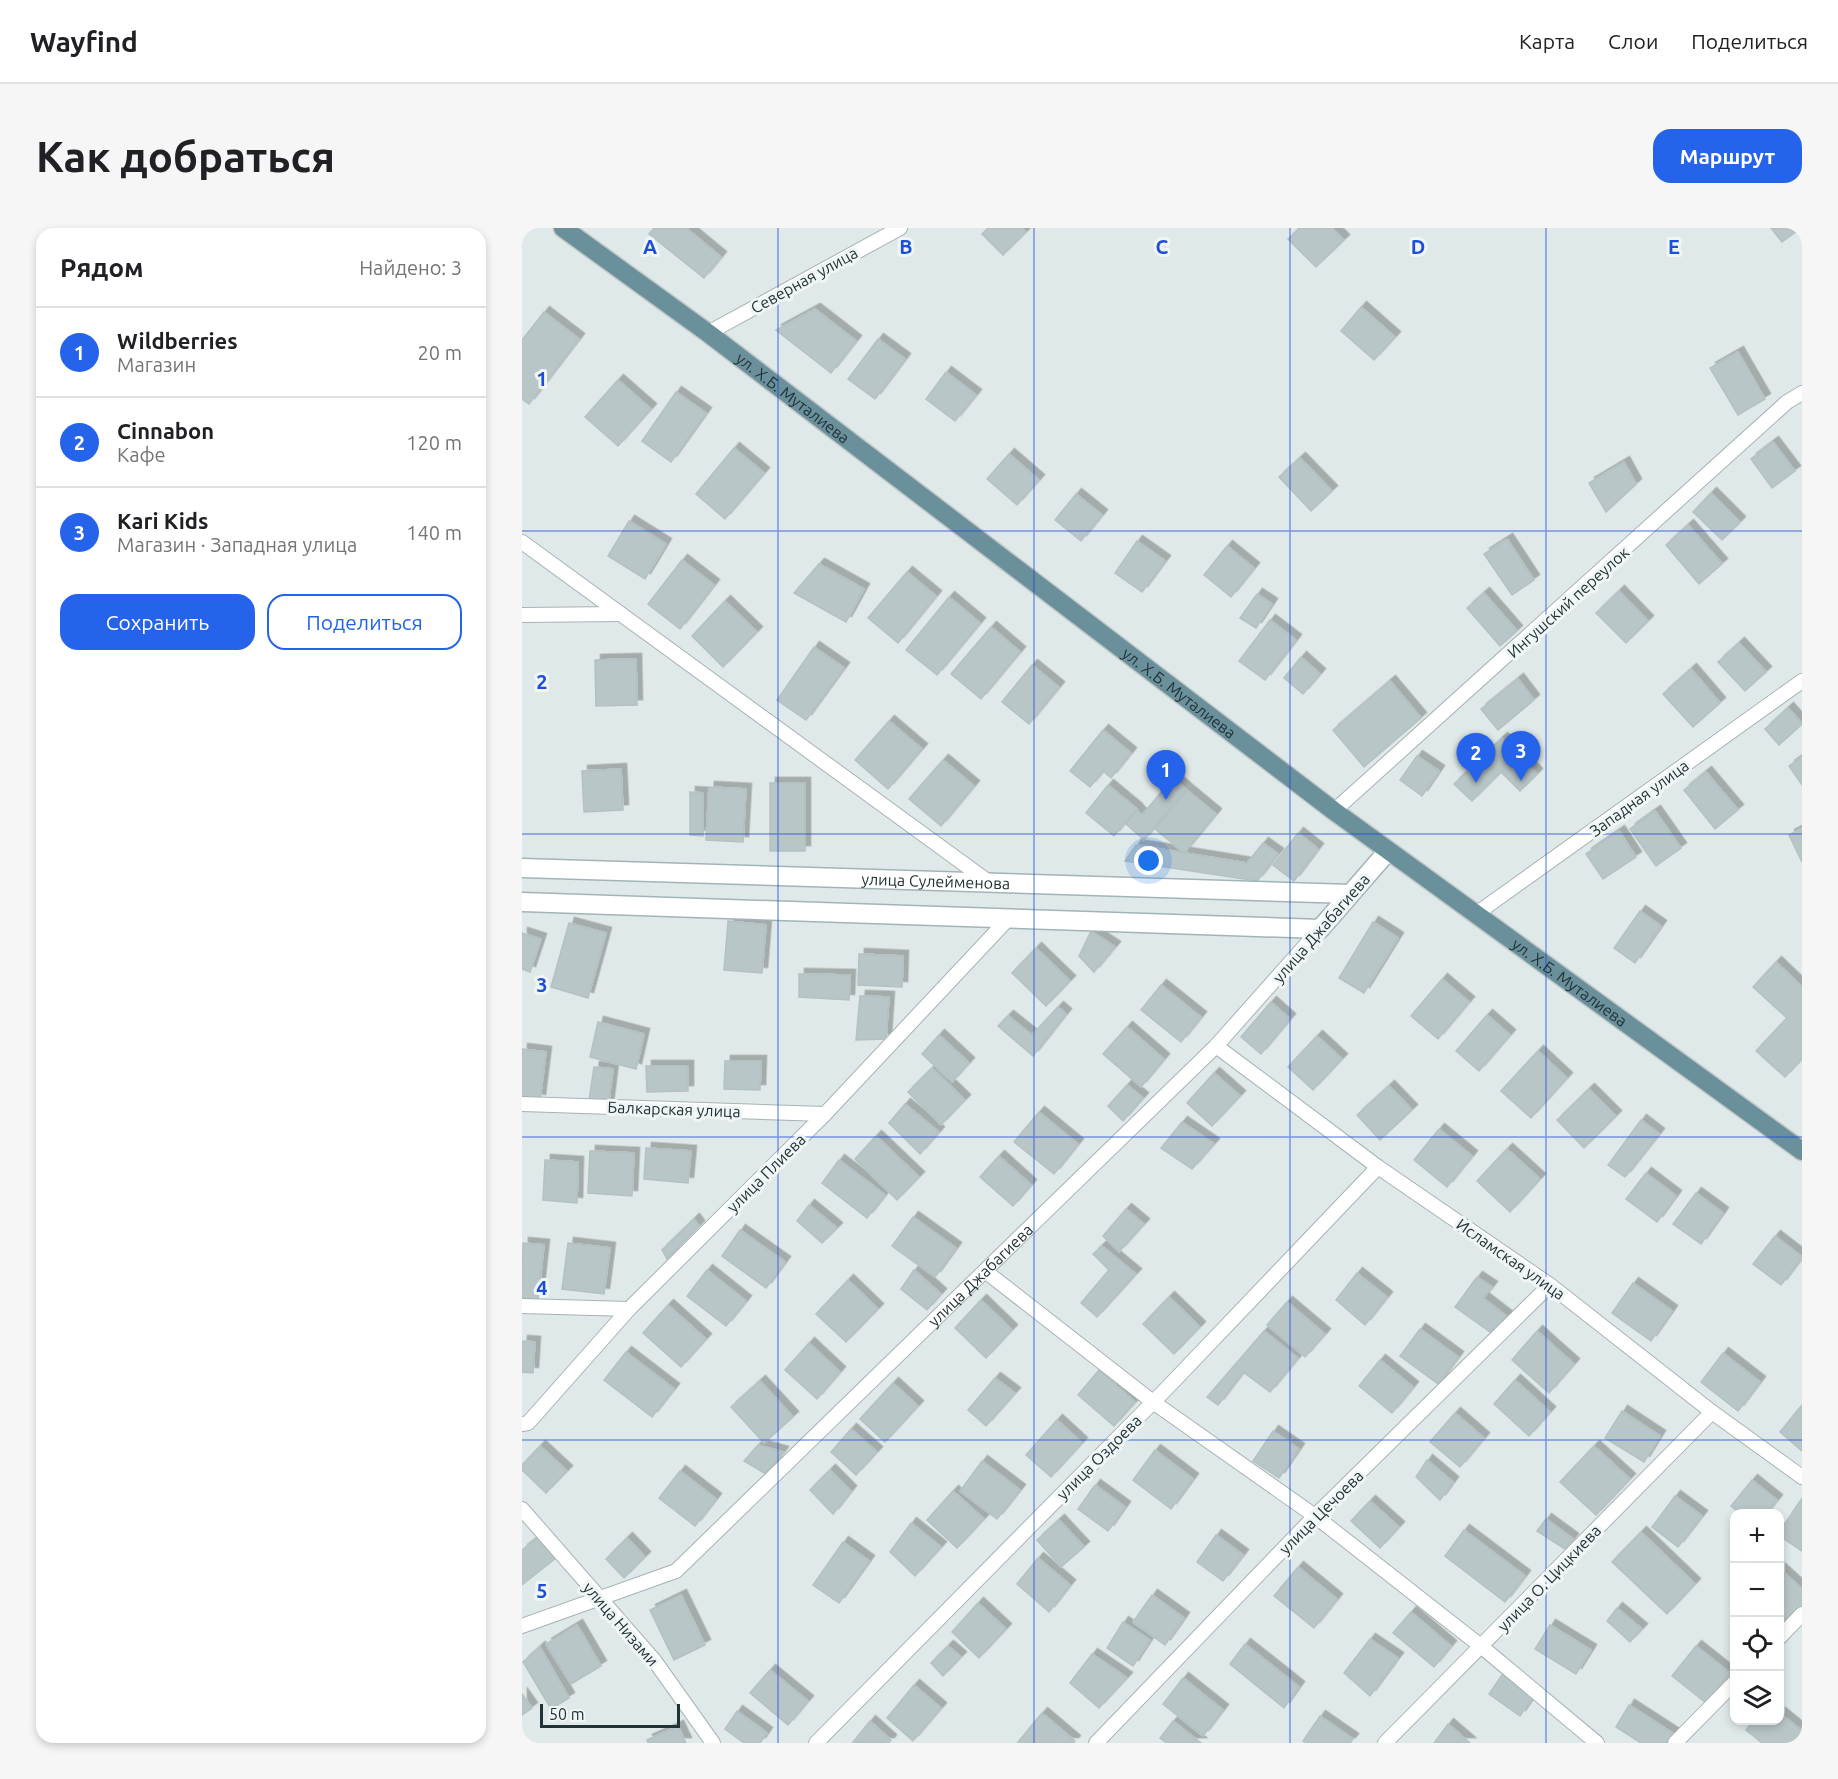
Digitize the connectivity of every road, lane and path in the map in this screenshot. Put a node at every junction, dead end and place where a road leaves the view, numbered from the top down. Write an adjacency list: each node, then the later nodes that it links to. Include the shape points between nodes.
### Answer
1 (563, 228): 3 (main road, ул. Х.Б. Муталиева)
2 (900, 228): 3 (street, Северная улица)
3 (708, 333): 9 (main road, ул. Х.Б. Муталиева)
4 (1802, 393): 9 (street, Ингушский переулок, via 1787,402)
5 (522, 542): 6 (street)
6 (621, 614): 7 (street); 12 (street)
7 (522, 615)
8 (1802, 681): 15 (street, Западная улица)
9 (1334, 811): 10 (main road, ул. Х.Б. Муталиева)
10 (1388, 851): 13 (main road, улица Джабагиева); 15 (main road, ул. Х.Б. Муталиева)
11 (522, 868): 12 (main road, улица Сулейменова)
12 (990, 883): 13 (main road, улица Сулейменова)
13 (1350, 894): 17 (main road, улица Джабагиева)
14 (522, 902): 16 (main road)
15 (1476, 914): 21 (main road, ул. Х.Б. Муталиева)
16 (1009, 918): 17 (main road); 20 (street, улица Плиева)
17 (1320, 929): 18 (street, улица Джабагиева)
18 (1216, 1046): 22 (street, Исламская улица); 23 (street, улица Джабагиева)
19 (522, 1104): 20 (street, Балкарская улица)
20 (825, 1113): 26 (street, улица Плиева)
21 (1802, 1151)
22 (1378, 1167): 24 (street, Исламская улица); 27 (street, улица Оздоева)
23 (985, 1271): 27 (street); 33 (street, улица Джабагиева, via 676,1571)
24 (1550, 1286): 28 (street, Исламская улица); 32 (street, улица Цечоева)
25 (522, 1306): 26 (street)
26 (629, 1309): 29 (street, улица Плиева, via 528,1423)
27 (1153, 1402): 32 (street); 40 (street, улица Оздоева)
28 (1712, 1412): 30 (street, Исламская улица); 37 (street, улица О. Цицкиева)
29 (522, 1424)
30 (1802, 1477)
31 (522, 1509): 33 (street, улица Низами)
32 (1315, 1516): 37 (street); 41 (street, улица Цечоева)
33 (600, 1599): 35 (street, улица Джабагиева); 39 (street, улица Низами, via 654,1660)
34 (1802, 1614): 36 (street)
35 (522, 1626)
36 (1784, 1632)
37 (1482, 1647): 42 (street, улица О. Цицкиева); 43 (street)
38 (1730, 1687): 44 (street)
39 (713, 1743)
40 (816, 1743)
41 (1096, 1743)
42 (1385, 1743)
43 (1597, 1743)
44 (1675, 1743)

